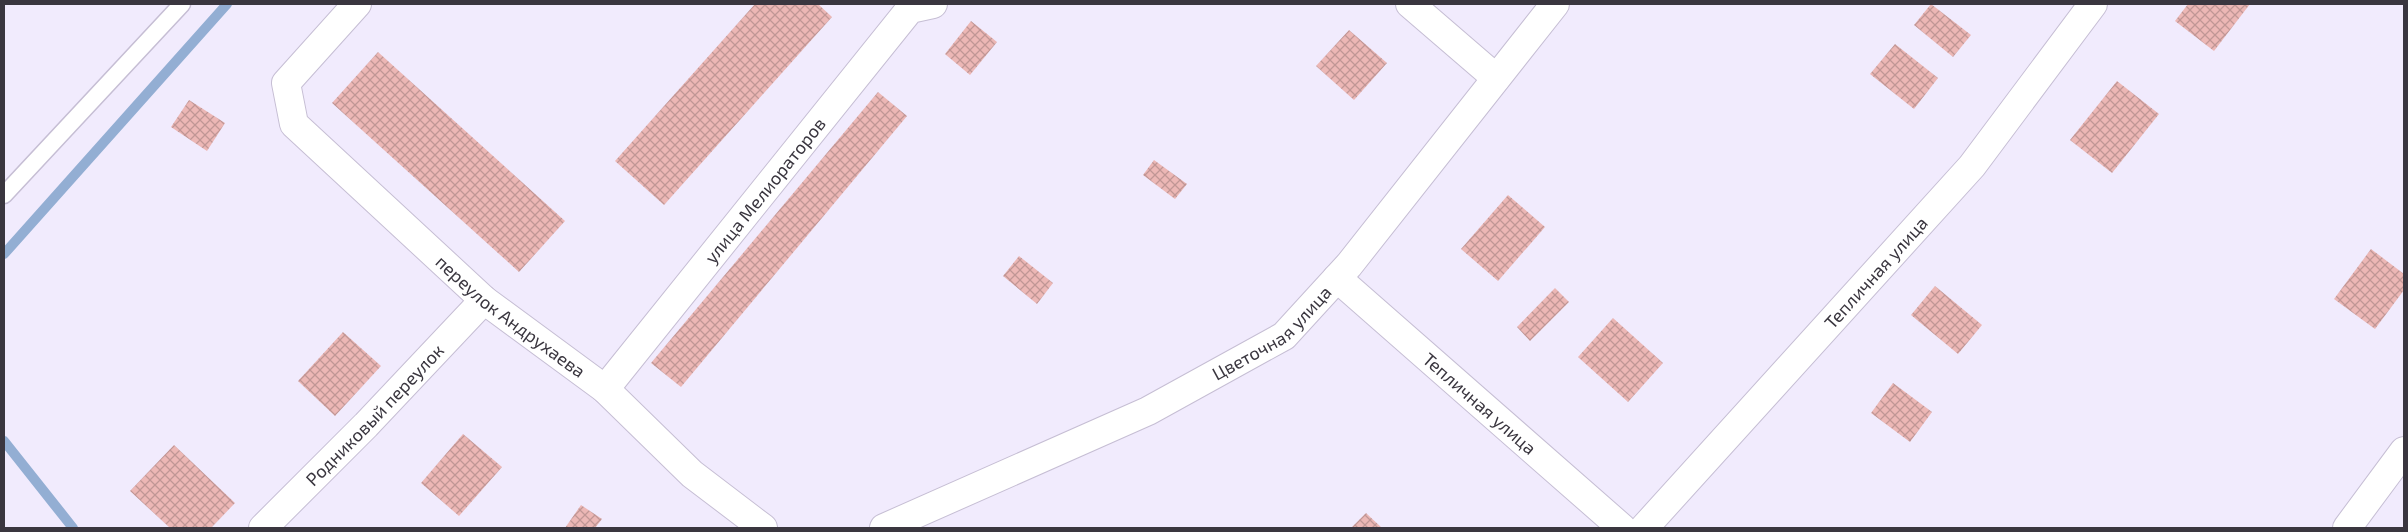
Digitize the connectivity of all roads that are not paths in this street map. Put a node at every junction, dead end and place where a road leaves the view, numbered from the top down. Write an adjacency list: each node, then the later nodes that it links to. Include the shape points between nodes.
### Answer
1 (182, 4): 8 (lane)
2 (357, 4): 10 (street, переулок Андрухаева, via 286,83 294,124)
3 (933, 4): 11 (street, улица Мелиораторов, via 910,8)
4 (1410, 4): 7 (street)
5 (1555, 4): 7 (street, Цветочная улица)
6 (2093, 4): 17 (street, Тепличная улица, via 1972,166)
7 (1496, 78): 9 (street, Цветочная улица)
8 (4, 195)
9 (1337, 278): 15 (street, Цветочная улица, via 1284,336 1259,350 1148,411); 16 (street, Тепличная улица)
10 (484, 300): 11 (street, переулок Андрухаева); 13 (street, Родниковый переулок)
11 (604, 389): 14 (street, переулок Андрухаева, via 692,474)
12 (2404, 451): 18 (street)
13 (263, 528)
14 (762, 528)
15 (884, 528)
16 (1622, 528)
17 (1644, 528)
18 (2347, 528)

